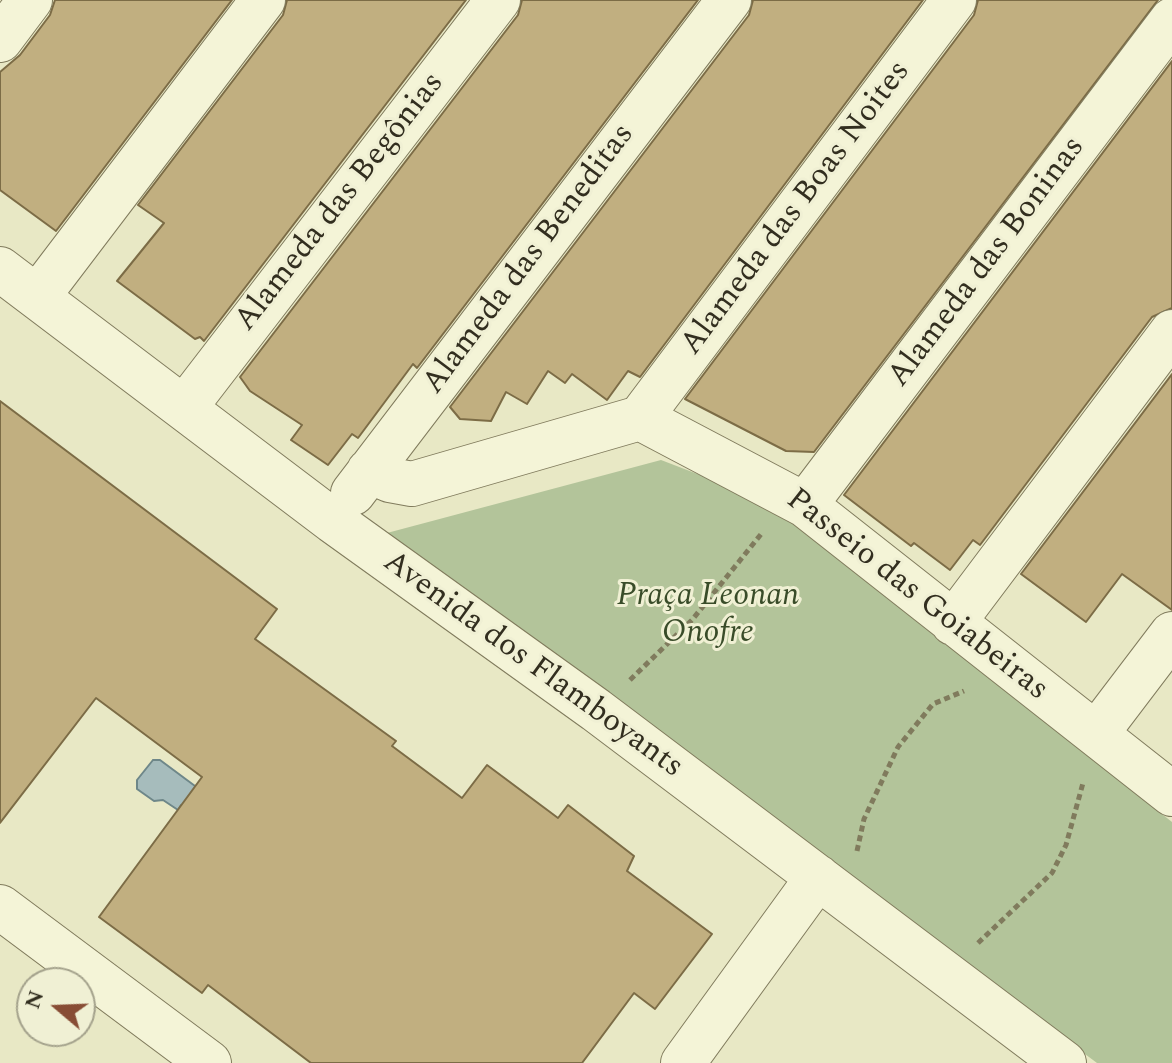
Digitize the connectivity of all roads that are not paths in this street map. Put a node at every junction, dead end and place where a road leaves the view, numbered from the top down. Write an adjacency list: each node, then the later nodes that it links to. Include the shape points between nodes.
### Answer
1 (30, 0): 7 (street)
2 (263, 0): 9 (street)
3 (498, 0): 11 (street, Alameda das Begônias)
4 (729, 0): 13 (street, Alameda das Beneditas)
5 (954, 0): 12 (street, Alameda das Boas Noites)
6 (1172, 20): 14 (street, Alameda das Boninas)
7 (0, 40)
8 (0, 269): 9 (street, Avenida dos Flamboyants)
9 (38, 296): 11 (street, Avenida dos Flamboyants)
10 (1172, 332): 16 (street)
11 (185, 407): 15 (street, Avenida dos Flamboyants)
12 (640, 418): 13 (street, via 412,484); 14 (street, Passeio das Goiabeiras)
13 (369, 471): 15 (street, Alameda das Beneditas)
14 (798, 501): 16 (street, Passeio das Goiabeiras)
15 (333, 521): 20 (street, Avenida dos Flamboyants)
16 (953, 623): 18 (street, Passeio das Goiabeiras)
17 (1172, 634): 18 (street)
18 (1096, 734): 19 (street, Passeio das Goiabeiras)
19 (1172, 794)
20 (833, 888): 23 (street); 24 (street, Avenida dos Flamboyants)
21 (0, 907): 22 (street)
22 (209, 1063)
23 (683, 1063)
24 (1064, 1063)

